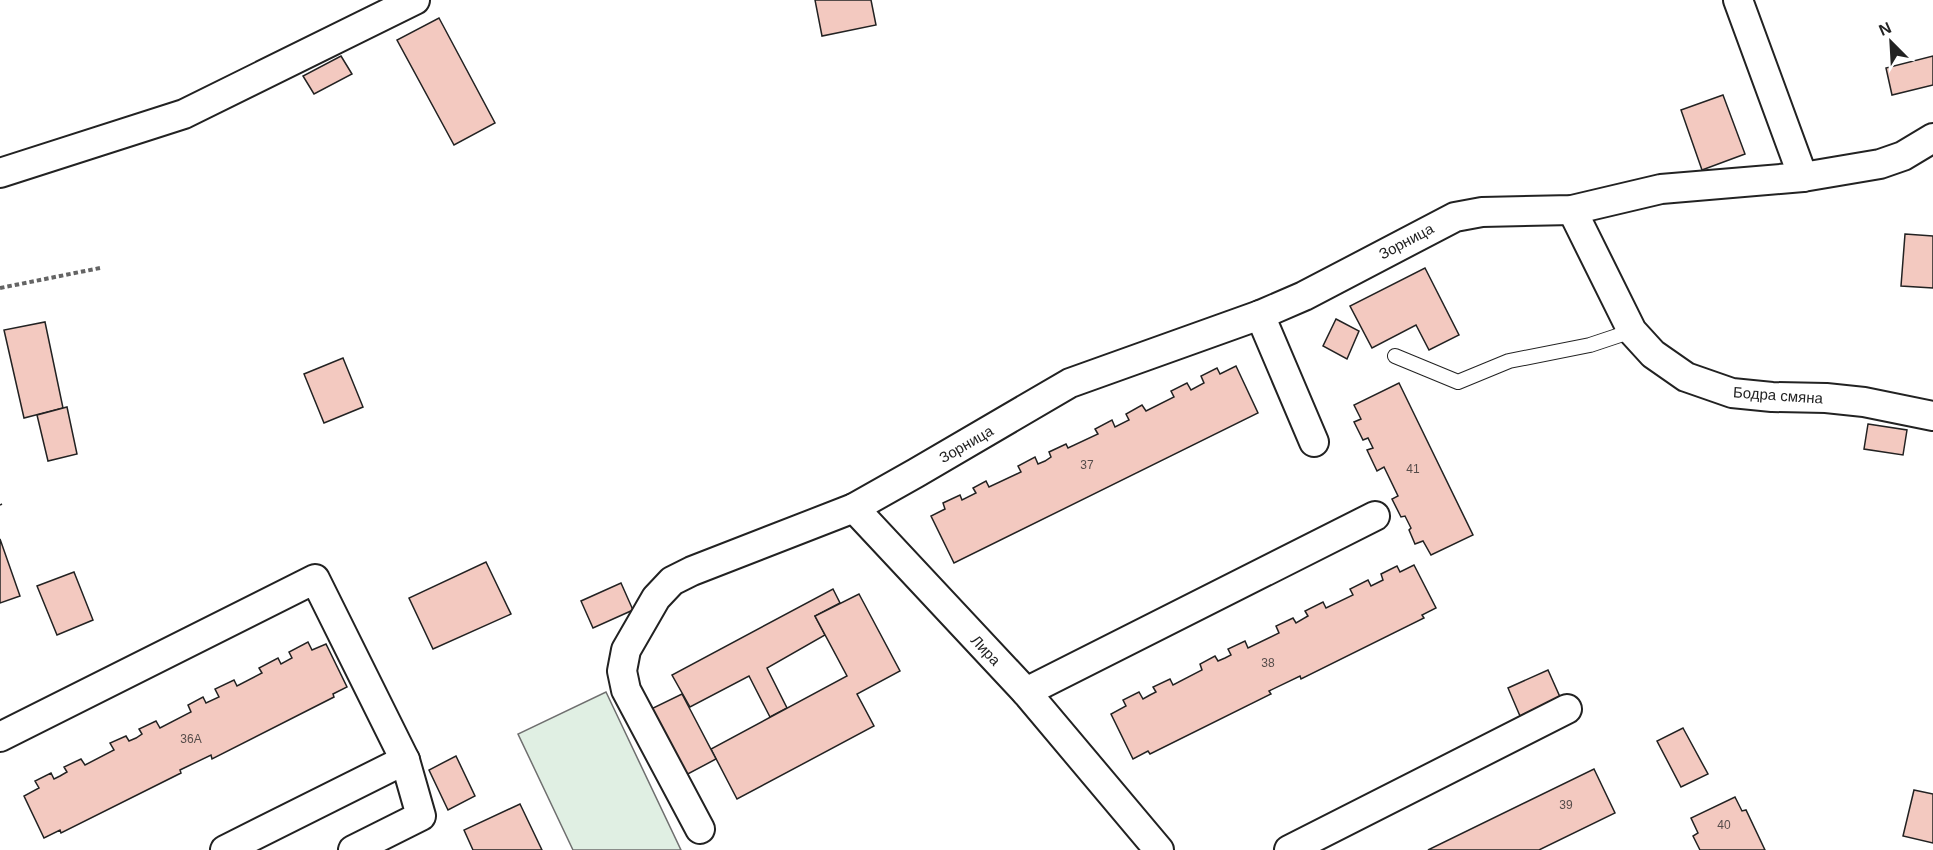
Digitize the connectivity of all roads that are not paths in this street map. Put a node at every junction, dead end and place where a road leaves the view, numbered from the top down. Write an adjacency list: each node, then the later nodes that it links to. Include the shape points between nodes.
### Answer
1 (415, 0): 4 (street, via 184,114)
2 (1738, 0): 5 (street)
3 (1933, 138): 5 (street, Зорница, via 1880,164)
4 (0, 173)
5 (1803, 177): 6 (street, Зорница, via 1661,189)
6 (1572, 210): 7 (street, Зорница, via 1482,212 1455,217); 8 (street, Бодра смяна)
7 (1260, 315): 11 (street); 12 (street, Зорница, via 1070,383)
8 (1632, 331): 9 (lane, via 1590,345 1509,361 1458,382); 10 (street, Бодра смяна, via 1653,354 1686,377 1732,393 1864,402)
9 (1395, 356)
10 (1933, 416)
11 (1314, 442)
12 (854, 508): 14 (street, Лира); 18 (street, via 672,581 656,598 626,650 622,671 626,690)
13 (1375, 516): 14 (street)
14 (1026, 692): 21 (street, Лира)
15 (1567, 709): 22 (street)
16 (0, 738): 17 (street, via 315,579)
17 (405, 760): 19 (street); 20 (street, via 421,816)
18 (700, 829)
19 (225, 850)
20 (353, 850)
21 (1159, 850)
22 (1289, 850)

